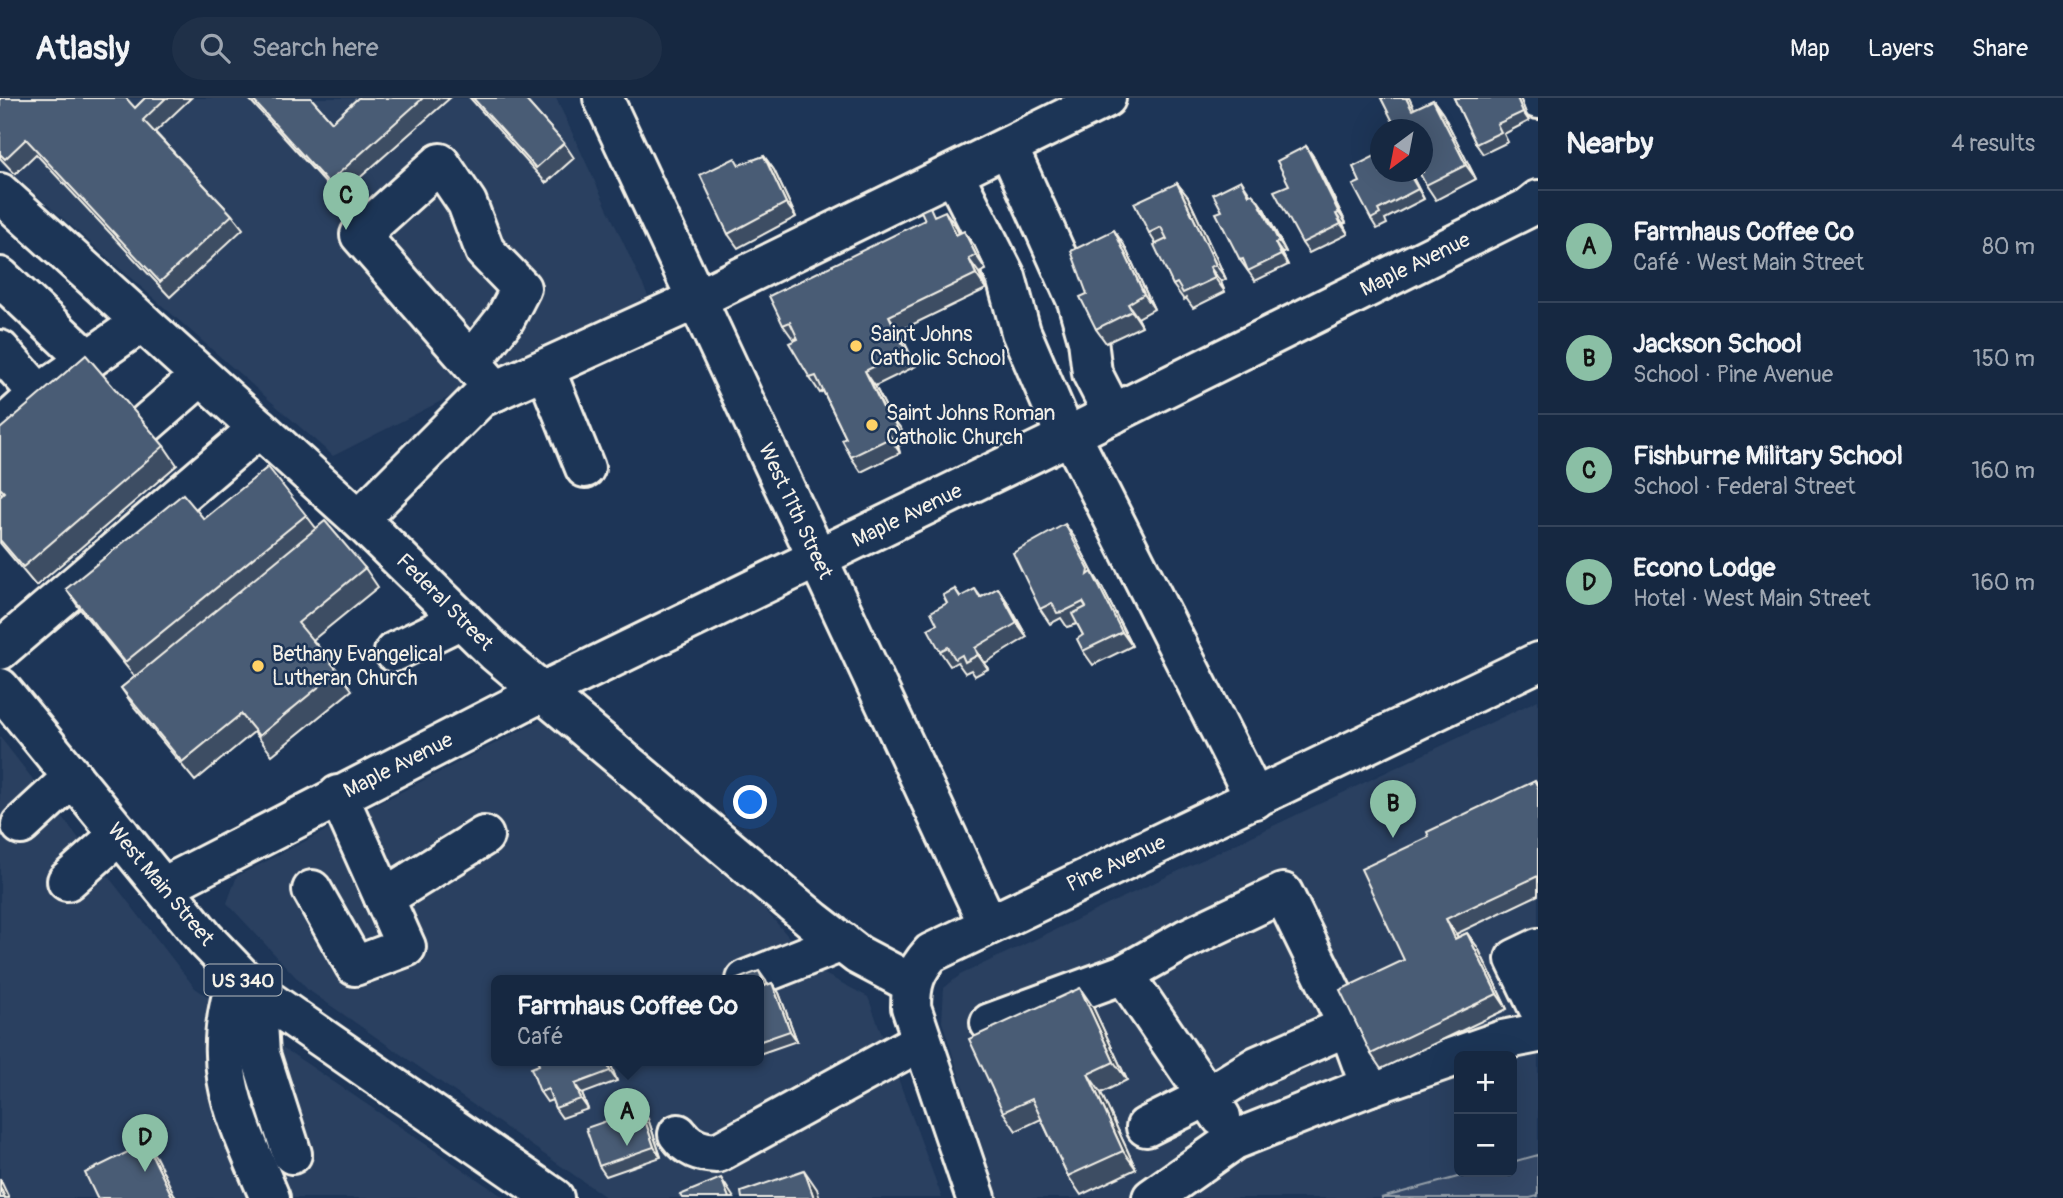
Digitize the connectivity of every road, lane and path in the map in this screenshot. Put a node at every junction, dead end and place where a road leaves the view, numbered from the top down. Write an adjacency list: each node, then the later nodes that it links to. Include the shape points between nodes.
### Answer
1 (604, 98): 8 (street, West 11th Street)
2 (1107, 98): 3 (street)
3 (1008, 147): 4 (street); 17 (street, via 1077,301 1092,373)
4 (954, 174): 8 (street); 21 (street, via 1006,277 1021,332)
5 (0, 193): 9 (street, Federal Street)
6 (1538, 200): 17 (street, Maple Avenue)
7 (0, 277): 11 (street)
8 (697, 299): 13 (street); 24 (street, West 11th Street)
9 (142, 322): 11 (street); 14 (street, Federal Street)
10 (0, 350): 16 (street)
11 (88, 359): 16 (street)
12 (472, 361): 12 (street, via 360,235 440,163 467,203 485,251 521,288 505,319); 15 (street)
13 (545, 369): 15 (street); 22 (street)
14 (201, 376): 18 (street); 19 (street, Federal Street)
15 (496, 391): 23 (street, via 480,398)
16 (39, 394): 20 (street)
17 (1113, 414): 21 (street, Maple Avenue)
18 (147, 423)
19 (259, 428): 23 (street, Federal Street); 26 (street)
20 (0, 429)
21 (1068, 436): 24 (street, Maple Avenue); 33 (street)
22 (585, 468)
23 (359, 519): 25 (street, Federal Street)
24 (818, 559): 29 (street, Maple Avenue); 41 (street, West 11th Street)
25 (462, 619): 27 (street); 29 (street, Federal Street)
26 (0, 650)
27 (394, 652)
28 (1538, 662): 33 (street, Pine Avenue)
29 (544, 691): 32 (street, Maple Avenue); 42 (street, Federal Street)
30 (5, 706): 31 (street, West Main Street / US 340)
31 (73, 777): 34 (street); 35 (street, West Main Street / US 340)
32 (338, 795): 38 (street, Maple Avenue); 40 (street)
33 (1255, 799): 41 (street, Pine Avenue)
34 (21, 825)
35 (120, 834): 37 (street); 38 (street, West Main Street / US 340)
36 (484, 836): 40 (street)
37 (67, 881)
38 (163, 887): 47 (street, West Main Street / US 340)
39 (312, 890): 40 (street, via 355,966 406,947)
40 (384, 898)
41 (988, 925): 46 (street, Pine Avenue, via 931,953)
42 (842, 942): 45 (street); 46 (street, Federal Street)
43 (1538, 948): 48 (street, via 1515,959)
44 (1124, 974): 49 (street); 50 (street, via 1283,893); 54 (street)
45 (759, 975)
46 (911, 983): 52 (street, via 911,1007)
47 (247, 984): 58 (street, via 260,1054); 59 (street, via 225,1026 224,1068 232,1108); 60 (street, West Main Street / US 340)
48 (1538, 1007)
49 (990, 1023)
50 (1348, 1026): 53 (street); 54 (street, via 1257,1066)
51 (1538, 1033): 53 (street, via 1503,1040)
52 (922, 1041): 56 (street, via 717,1153 701,1152); 61 (street)
53 (1370, 1086): 57 (street)
54 (1208, 1096): 55 (street); 57 (street)
55 (1146, 1127)
56 (678, 1134)
57 (1234, 1140): 62 (street)
58 (292, 1154)
59 (270, 1198)
60 (554, 1198)
61 (976, 1198)
62 (1152, 1198)

